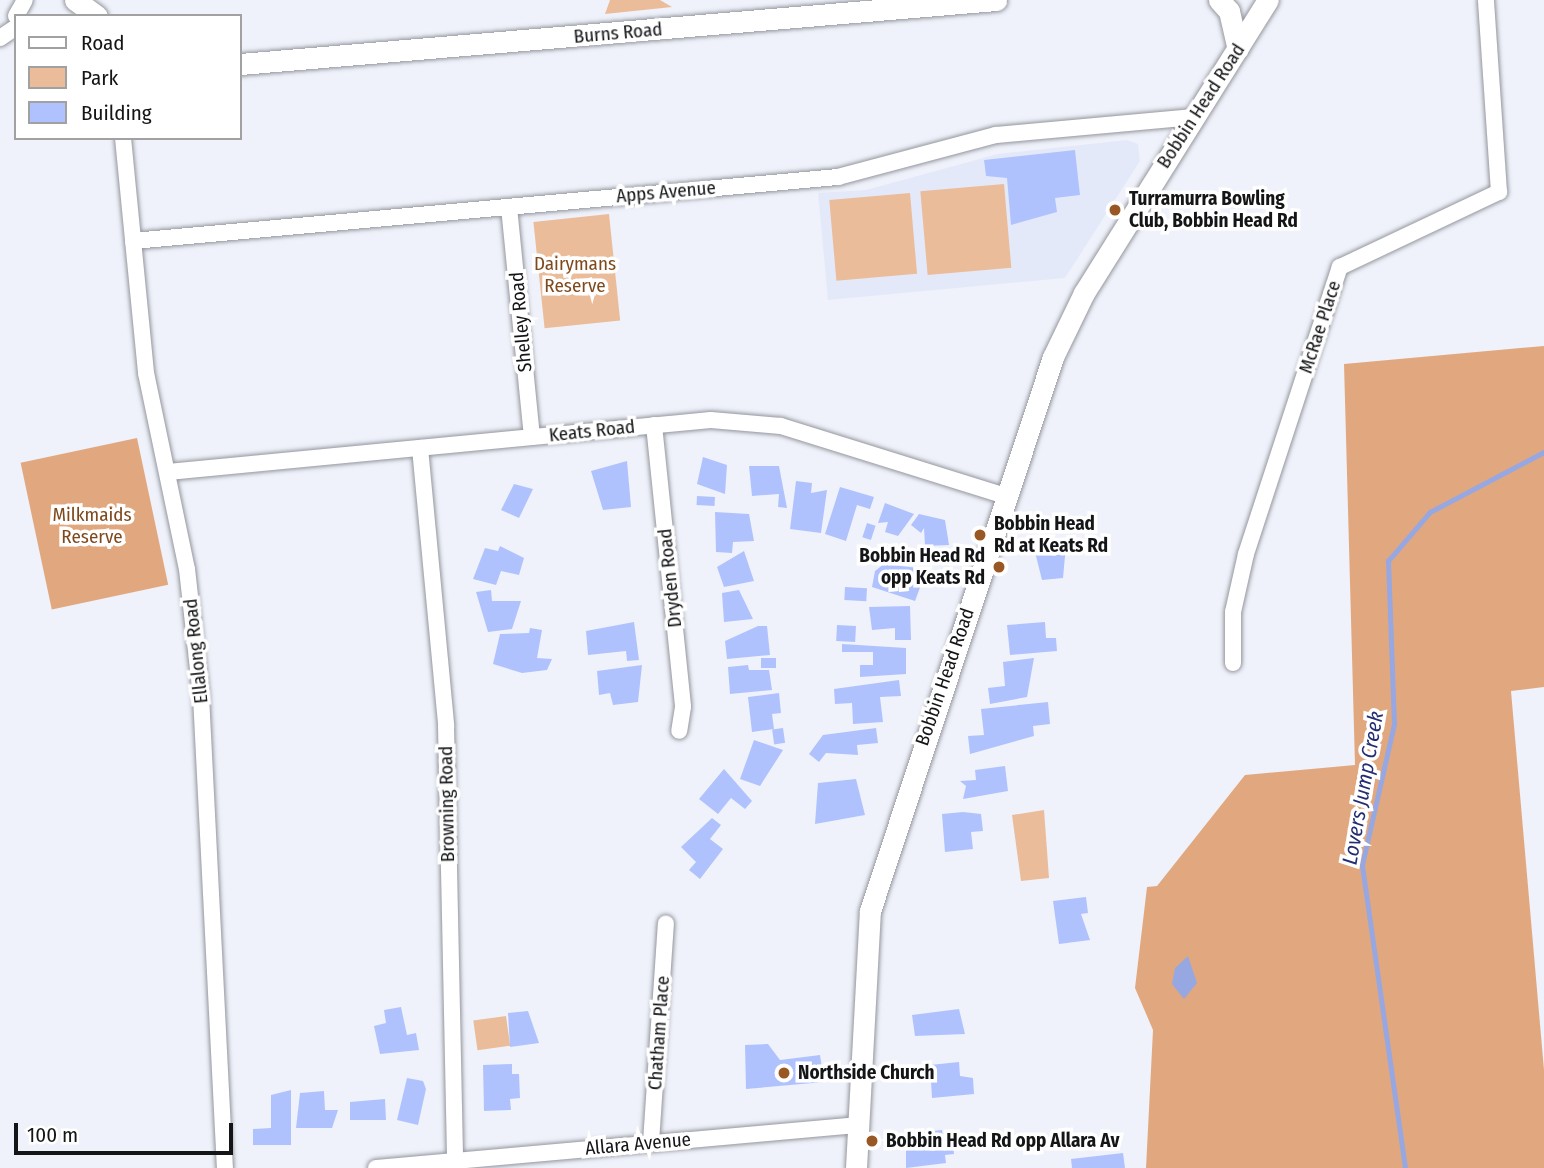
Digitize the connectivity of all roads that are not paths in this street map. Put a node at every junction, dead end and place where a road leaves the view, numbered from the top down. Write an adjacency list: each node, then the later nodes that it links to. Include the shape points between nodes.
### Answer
1 (75, 0): 6 (main road)
2 (996, 0): 10 (main road, Burns Road)
3 (1219, 0): 9 (main road, via 1229,11)
4 (1268, 0): 9 (main road, Bobbin Head Road)
5 (1486, 0): 20 (street, McRae Place, via 1499,192 1340,267 1246,554 1233,612)
6 (94, 14)
7 (14, 24): 8 (street)
8 (0, 38)
9 (1238, 49): 11 (main road, Bobbin Head Road)
10 (242, 64)
11 (1195, 117): 13 (street, Apps Avenue, via 996,135 838,177); 19 (main road, Bobbin Head Road, via 1068,324)
12 (122, 140): 14 (street, Ellalong Road)
13 (509, 207): 14 (street, Apps Avenue); 16 (street, Shelley Road)
14 (133, 241): 18 (street, Ellalong Road, via 146,373)
15 (654, 425): 16 (street, Keats Road); 19 (street, Keats Road, via 711,420 781,426); 21 (street, Dryden Road, via 683,707)
16 (532, 437): 17 (street, Keats Road)
17 (420, 448): 18 (street, Keats Road); 25 (street, Browning Road, via 446,725)
18 (168, 472): 26 (street, Ellalong Road, via 201,696)
19 (1006, 496): 23 (main road, Bobbin Head Road, via 870,911)
20 (1233, 663)
21 (679, 731)
22 (666, 924): 24 (street, Chatham Place)
23 (857, 1125): 24 (street, Allara Avenue); 28 (main road, Bobbin Head Road)
24 (651, 1142): 25 (street, Allara Avenue)
25 (455, 1161): 27 (street, Allara Avenue)
26 (225, 1168)
27 (376, 1168)
28 (856, 1168)

